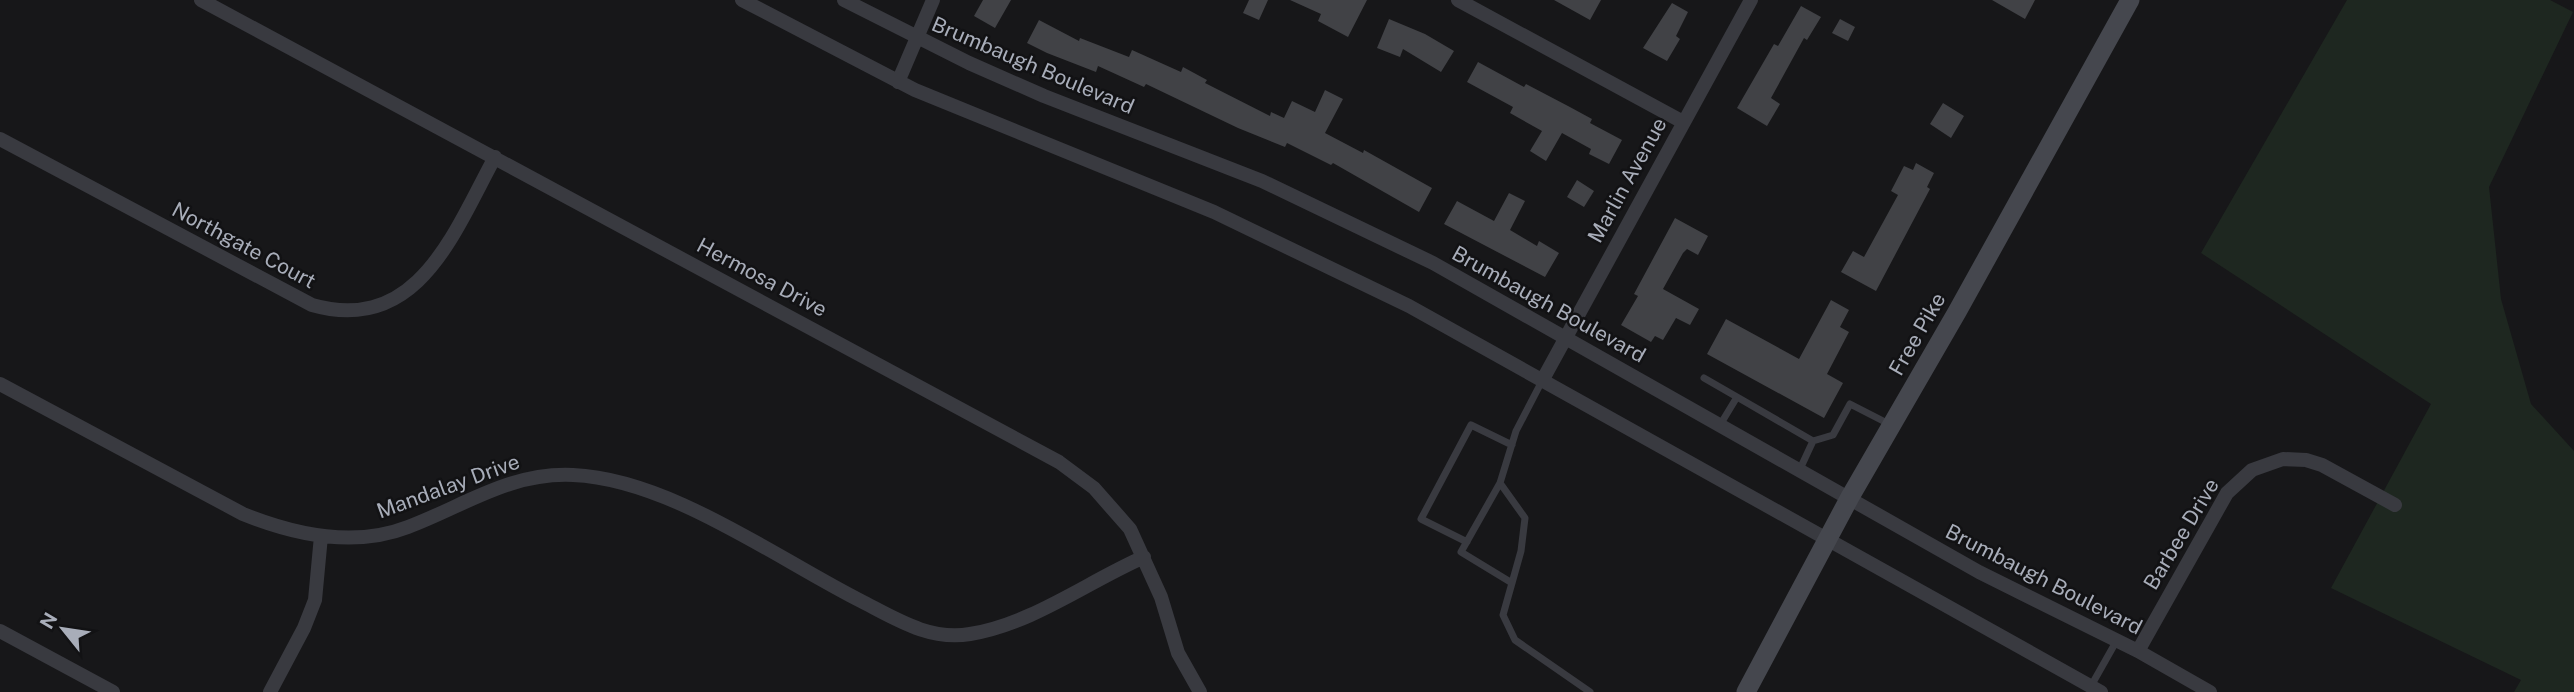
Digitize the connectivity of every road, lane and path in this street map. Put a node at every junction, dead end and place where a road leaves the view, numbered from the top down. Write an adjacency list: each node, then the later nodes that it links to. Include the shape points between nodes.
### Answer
1 (201, 0): 12 (street, Hermosa Drive)
2 (742, 0): 9 (street)
3 (844, 0): 8 (street, Brumbaugh Boulevard)
4 (933, 0): 8 (street)
5 (1458, 0): 10 (street)
6 (1751, 0): 10 (street, Marlin Avenue)
7 (2130, 0): 19 (main road, Free Pike)
8 (915, 38): 9 (street); 13 (street, Brumbaugh Boulevard, via 1044,96 1321,208 1433,263)
9 (898, 82): 15 (street, via 1310,256)
10 (1683, 122): 13 (street, Marlin Avenue)
11 (0, 139): 12 (street, Northgate Court, via 312,305 354,312 395,300 426,274)
12 (495, 157): 29 (street, Hermosa Drive, via 1059,462 1113,508)
13 (1566, 337): 15 (street, Marlin Avenue); 18 (street, Brumbaugh Boulevard)
14 (1704, 377): 17 (lane)
15 (1542, 381): 21 (lane); 27 (street)
16 (0, 384): 26 (street, Mandalay Drive, via 243,514 272,526)
17 (1737, 397): 18 (lane); 20 (lane)
18 (1720, 425): 22 (street, Brumbaugh Boulevard)
19 (1891, 425): 20 (lane, via 1850,404 1833,435); 24 (main road, Free Pike)
20 (1813, 441): 22 (lane)
21 (1512, 445): 23 (lane); 28 (lane, via 1471,425 1421,519)
22 (1800, 469): 24 (street, Brumbaugh Boulevard)
23 (1500, 483): 28 (lane); 30 (lane, via 1525,518)
24 (1850, 496): 27 (main road, Free Pike); 32 (street, Brumbaugh Boulevard, via 1979,572)
25 (2395, 505): 33 (street, Barbee Drive, via 2306,460 2283,459 2252,470 2227,493)
26 (321, 536): 29 (street, Mandalay Drive, via 380,535 408,527 520,479 552,474 606,478 637,486 698,514 912,627 948,635 999,628); 36 (street, via 314,600)
27 (1828, 539): 34 (street); 39 (main road, Free Pike)
28 (1466, 542): 30 (lane, via 1461,552)
29 (1144, 557): 37 (street, Hermosa Drive, via 1178,653)
30 (1511, 583): 38 (lane, via 1503,615 1515,639)
31 (0, 631): 35 (street)
32 (2117, 640): 33 (street, Brumbaugh Boulevard); 34 (lane)
33 (2138, 651): 40 (street, Brumbaugh Boulevard)
34 (2096, 689)
35 (113, 692)
36 (270, 692)
37 (1200, 692)
38 (1590, 692)
39 (1746, 692)
40 (2210, 692)

